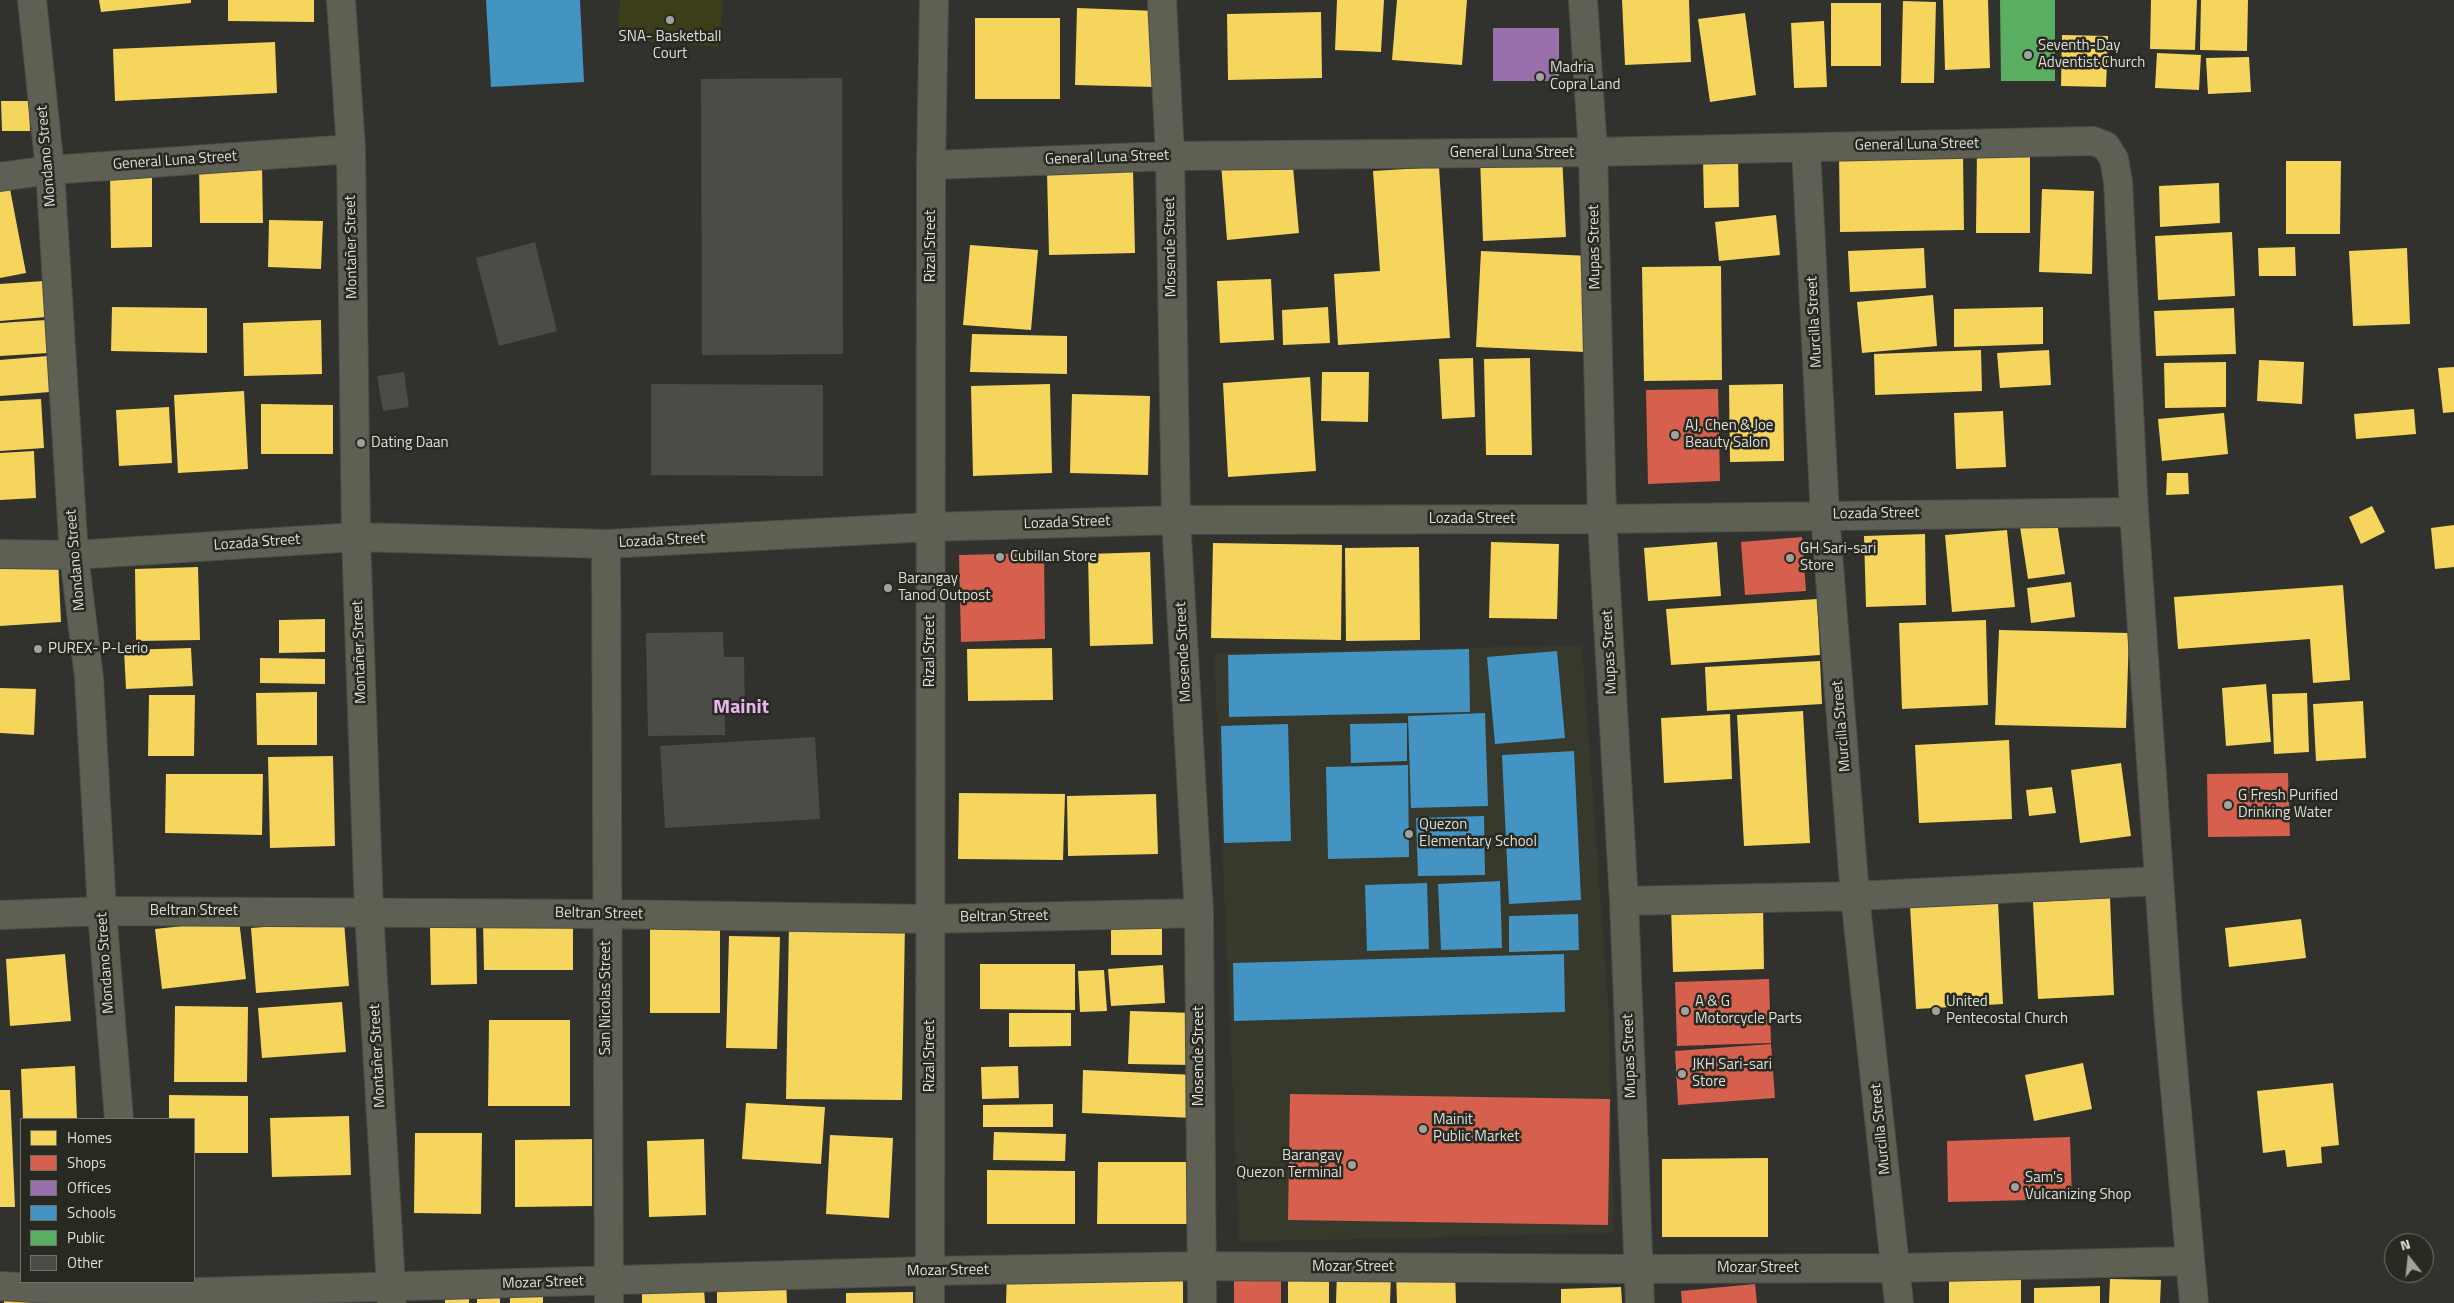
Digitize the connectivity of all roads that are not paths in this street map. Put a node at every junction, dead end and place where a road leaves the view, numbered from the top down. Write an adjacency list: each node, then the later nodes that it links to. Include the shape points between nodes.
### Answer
1 (32, 0): 11 (street, Mondano Street)
2 (341, 0): 7 (street, Montañer Street)
3 (934, 0): 10 (street, Rizal Street)
4 (1162, 0): 9 (street, Mosende Street)
5 (1583, 0): 8 (street, Mupas Street)
6 (1806, 148): 8 (street, General Luna Street); 13 (street, General Luna Street, via 2093,141 2106,146 2114,159 2118,181); 14 (street, Murcilla Street)
7 (351, 149): 11 (street, General Luna Street); 18 (street, Montañer Street)
8 (1593, 152): 9 (street, General Luna Street); 15 (street, Mupas Street)
9 (1170, 156): 10 (street, General Luna Street); 16 (street, Mosende Street)
10 (931, 165): 17 (street, Rizal Street)
11 (50, 170): 12 (street, General Luna Street); 21 (street, Mondano Street)
12 (0, 177)
13 (2134, 512): 14 (street, Lozada Street); 22 (street)
14 (1825, 515): 15 (street, Lozada Street); 23 (street, Murcilla Street)
15 (1602, 519): 16 (street, Lozada Street); 24 (street, Mupas Street)
16 (1176, 520): 17 (street, Lozada Street); 27 (street, Mosende Street)
17 (930, 528): 19 (street, Lozada Street); 30 (street, Rizal Street)
18 (356, 537): 19 (street, Lozada Street); 21 (street, Lozada Street); 26 (street, Montañer Street)
19 (606, 544): 28 (street, San Nicolas Street)
20 (0, 554): 21 (street, Lozada Street)
21 (74, 555): 25 (street, Mondano Street, via 89,678)
22 (2159, 881): 23 (street); 32 (street)
23 (1855, 896): 24 (street); 34 (street, Murcilla Street)
24 (1624, 901): 35 (street, Mupas Street)
25 (102, 911): 26 (street, Beltran Street); 29 (street, Beltran Street); 31 (street, Mondano Street)
26 (369, 912): 28 (street, Beltran Street); 40 (street, Montañer Street)
27 (1198, 913): 30 (street, Beltran Street); 33 (street, Mosende Street)
28 (606, 914): 30 (street, Beltran Street); 38 (street, San Nicolas Street)
29 (0, 916)
30 (930, 918): 36 (street, Rizal Street)
31 (119, 1118)
32 (2190, 1261): 34 (street, Mozar Street); 45 (street)
33 (1201, 1266): 35 (street, Mozar Street); 36 (street, Mozar Street); 42 (street, Mosende Street)
34 (1896, 1268): 35 (street, Mozar Street); 44 (street, Murcilla Street)
35 (1637, 1269): 43 (street, Mupas Street)
36 (930, 1271): 38 (street, Mozar Street); 41 (street, Rizal Street)
37 (0, 1286): 39 (street, Mozar Street)
38 (608, 1292): 40 (street, Mozar Street)
39 (132, 1293): 40 (street, Mozar Street)
40 (392, 1295)
41 (930, 1303)
42 (1202, 1303)
43 (1640, 1303)
44 (1899, 1303)
45 (2194, 1303)

